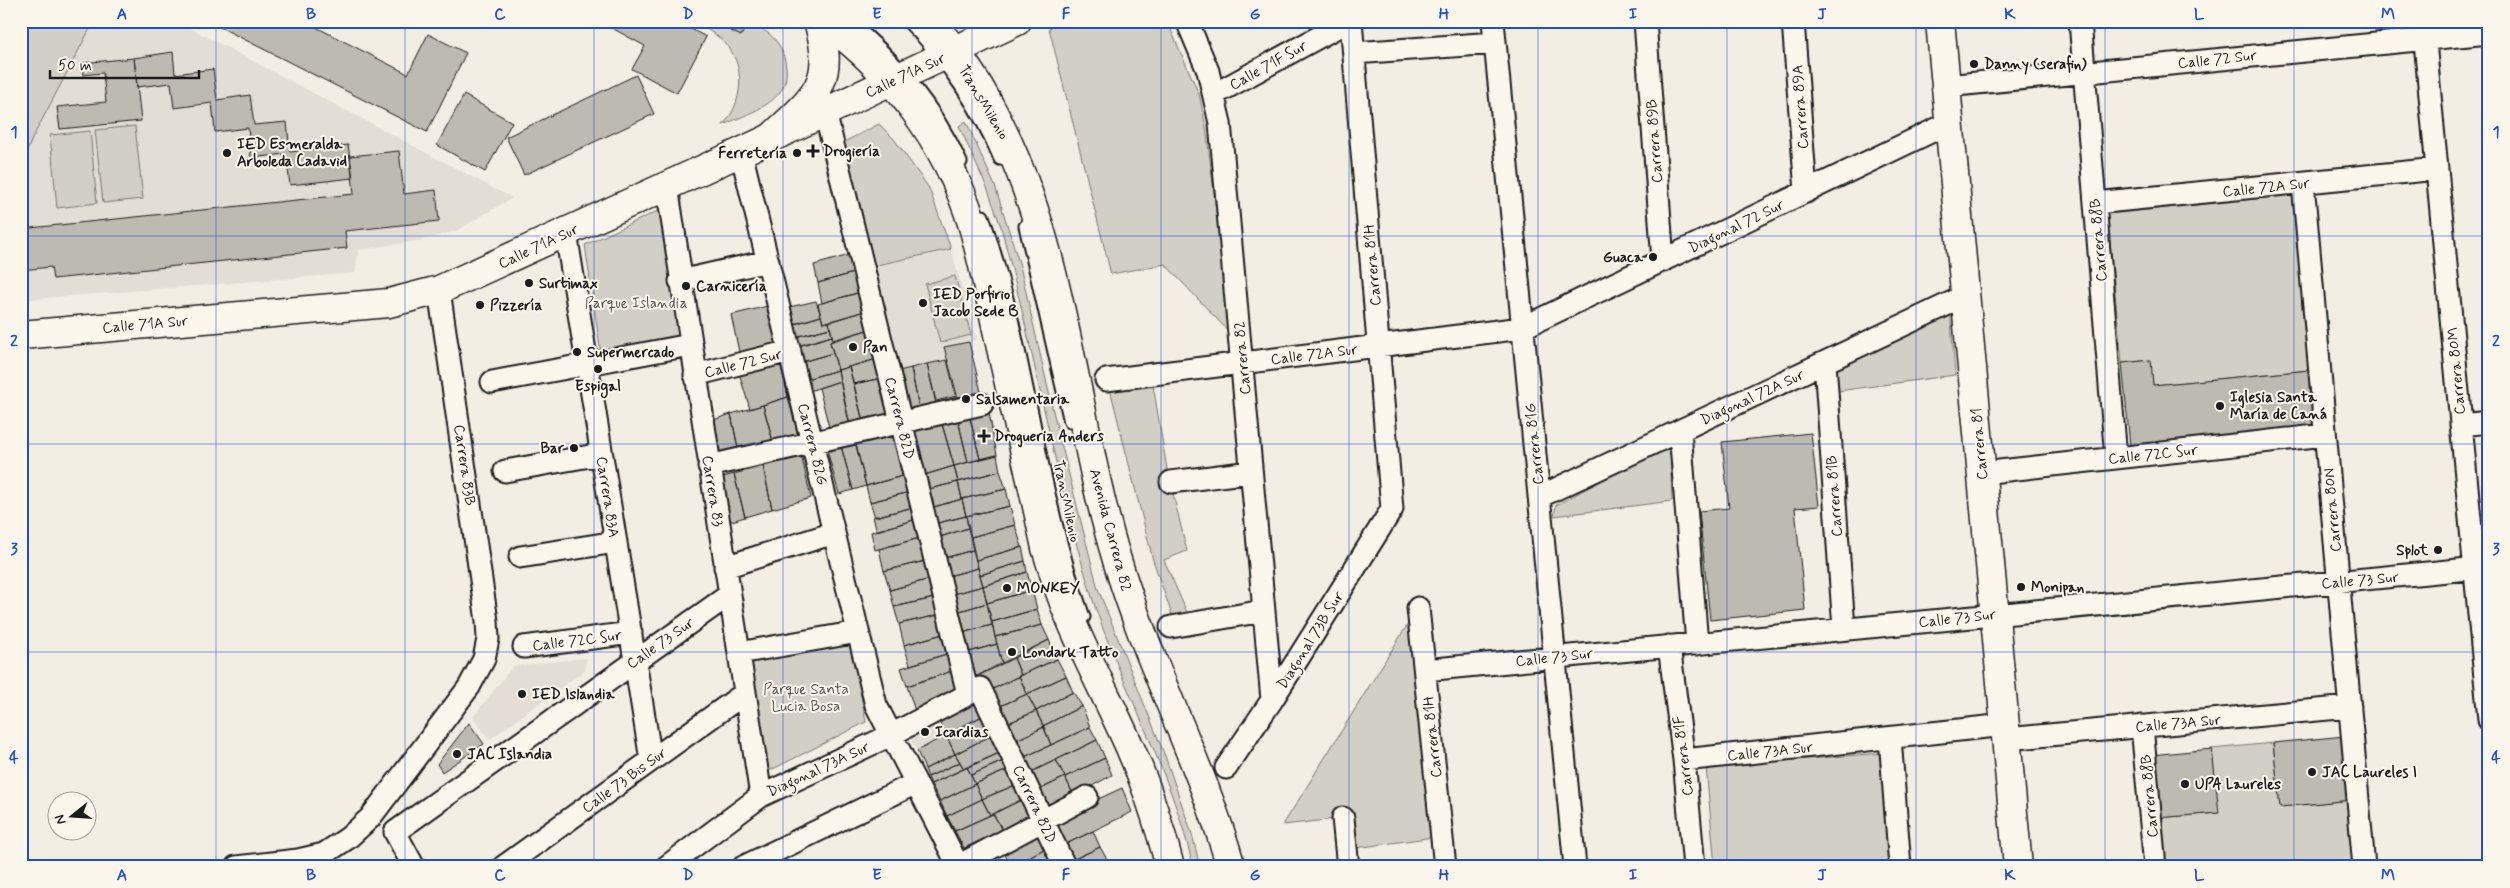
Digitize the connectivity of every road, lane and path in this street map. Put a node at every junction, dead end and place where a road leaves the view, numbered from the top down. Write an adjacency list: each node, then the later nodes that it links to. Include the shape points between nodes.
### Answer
1 (818, 21): 25 (main road, via 825,50 824,79 812,99)
2 (824, 21): 20 (main road)
3 (849, 21): 20 (lane, via 871,40)
4 (907, 21): 18 (lane, TransMilenio)
5 (928, 21): 18 (main road, Avenida Carrera 82)
6 (1017, 21): 18 (main road, Calle 71A Sur)
7 (1187, 21): 22 (street, Carrera 82)
8 (1350, 21): 17 (street, Carrera 81H); 22 (street, Calle 71F Sur)
9 (1493, 21): 16 (street, Carrera 81G)
10 (1645, 21): 38 (street, Carrera 89B)
11 (1793, 21): 32 (street, Carrera 89A)
12 (1940, 21): 21 (main road, Carrera 81)
13 (2080, 21): 19 (street, Carrera 88B)
14 (2424, 30): 15 (street, Calle 72 Sur); 19 (street, Calle 72 Sur); 27 (street, Carrera 80M)
15 (2489, 33)
16 (1495, 43): 17 (street); 42 (street, Carrera 81G)
17 (1354, 53): 45 (street, Carrera 81H)
18 (948, 55): 20 (main road, Calle 71A Sur); 28 (lane, TransMilenio, via 954,77); 120 (main road, Avenida Carrera 82, via 972,74 1000,124 1026,185 1051,274 1117,561 1142,634 1209,798)
19 (2084, 72): 21 (street, Calle 72 Sur); 34 (street, Carrera 88B)
20 (898, 78): 23 (main road, Calle 71A Sur); 29 (lane, via 922,95); 119 (main road, via 964,200 978,247 1057,584 1078,639 1144,783)
21 (1946, 86): 24 (main road, Carrera 81)
22 (1215, 94): 49 (street, Carrera 82)
23 (826, 112): 25 (main road, Calle 71A Sur); 54 (street, Carrera 82D)
24 (1949, 123): 32 (street, Diagonal 72 Sur); 41 (main road, Carrera 81)
25 (772, 137): 26 (main road, Calle 71A Sur)
26 (741, 152): 31 (main road, Calle 71A Sur); 37 (street, Carrera 82G)
27 (2437, 170): 30 (street, Calle 72A Sur); 56 (street, Carrera 80M)
28 (1006, 171)
29 (968, 176)
30 (2304, 183): 34 (street, Calle 72A Sur); 59 (street, Carrera 80N)
31 (667, 186): 36 (main road, Calle 71A Sur); 39 (street, Carrera 83)
32 (1806, 192): 38 (street, Diagonal 72 Sur)
33 (978, 201): 80 (lane, TransMilenio, via 998,262 1063,551)
34 (2095, 204): 62 (street, Carrera 88B)
35 (1021, 211): 57 (lane)
36 (566, 233): 40 (main road, Calle 71A Sur); 48 (street, Carrera 83A)
37 (768, 260): 39 (street); 46 (street, Carrera 82G)
38 (1663, 261): 42 (street, Diagonal 72 Sur)
39 (680, 281): 44 (street, Carrera 83)
40 (439, 290): 43 (main road, Calle 71A Sur, via 389,303); 113 (street, Carrera 83B, via 488,640 484,659 469,687 370,818 348,838 324,854)
41 (1965, 296): 47 (street, Diagonal 72A Sur); 66 (main road, Carrera 81)
42 (1522, 328): 45 (street, Calle 72A Sur); 68 (street, Carrera 81G)
43 (21, 335)
44 (690, 345): 48 (street); 50 (street, Carrera 83)
45 (1379, 346): 49 (street, Calle 72A Sur); 69 (street, Carrera 81H)
46 (790, 351): 50 (street, Calle 72 Sur); 60 (street, Carrera 82G)
47 (1825, 362): 58 (street, Diagonal 72A Sur); 82 (street, Carrera 81B)
48 (587, 363): 52 (street); 61 (street, Carrera 83A)
49 (1242, 363): 51 (street, Calle 72A Sur); 65 (street, Carrera 82)
50 (695, 375): 63 (street, Carrera 83)
51 (1106, 380)
52 (492, 382)
53 (982, 404): 54 (street)
54 (901, 422): 60 (street); 92 (street, Carrera 82D)
55 (2489, 422): 56 (street)
56 (2461, 425): 74 (street, Carrera 80M)
57 (1072, 430)
58 (1680, 431): 68 (street, Diagonal 72A Sur); 85 (street)
59 (2326, 435): 62 (street, Calle 72C Sur); 75 (street, Carrera 80N)
60 (812, 442): 63 (street); 70 (street, Carrera 82G)
61 (601, 454): 64 (street); 71 (street, Carrera 83A)
62 (2116, 458): 66 (street, Calle 72C Sur)
63 (709, 466): 73 (street, Carrera 83)
64 (505, 471)
65 (1251, 472): 67 (street); 78 (street, Carrera 82)
66 (1981, 473): 79 (main road, Carrera 81)
67 (1171, 482)
68 (1539, 498): 89 (street, Carrera 81G)
69 (1392, 509): 95 (street, Diagonal 73B Sur)
70 (834, 533): 73 (street); 83 (street, Carrera 82G)
71 (616, 542): 72 (street); 84 (street, Carrera 83A)
72 (520, 557)
73 (725, 568): 76 (street, Carrera 83)
74 (2482, 568): 75 (street, Calle 73 Sur); 94 (street, Carrera 80M)
75 (2338, 582): 79 (street, Calle 73 Sur); 96 (street, Carrera 80N)
76 (729, 595): 88 (street, Carrera 83); 90 (street, Calle 73 Sur)
77 (1418, 608): 91 (street, Carrera 81H)
78 (1263, 611): 81 (street); 95 (street, Carrera 82)
79 (1994, 615): 82 (street, Calle 73 Sur); 100 (main road, Carrera 81)
80 (1088, 626)
81 (1171, 627)
82 (1844, 629): 85 (street, Calle 73 Sur)
83 (858, 632): 88 (street); 101 (street, Carrera 82G, via 876,705)
84 (630, 633): 87 (street, Calle 72C Sur); 90 (street, Carrera 83A)
85 (1697, 644): 86 (street, Calle 73 Sur)
86 (1669, 646): 89 (street, Calle 73 Sur); 105 (street, Carrera 81F)
87 (524, 647)
88 (738, 653): 93 (street, Carrera 83)
89 (1554, 657): 91 (street, Calle 73 Sur); 123 (street, Carrera 81G)
90 (635, 660): 104 (street, Carrera 83A); 114 (street, Calle 73 Sur, via 395,832)
91 (1425, 670): 122 (street, Carrera 81H)
92 (974, 691): 101 (street, Diagonal 73A Sur); 111 (street, Carrera 82D)
93 (745, 693): 104 (street, Calle 73 Bis Sur); 108 (street, Carrera 83)
94 (2488, 698): 98 (street, Carrera 80M)
95 (1272, 700): 106 (street, Diagonal 73B Sur)
96 (2350, 707): 99 (street, Calle 73A Sur); 128 (street, Carrera 80N)
97 (1131, 720): 102 (lane)
98 (2489, 720)
99 (2142, 726): 100 (street, Calle 73A Sur); 127 (street, Carrera 88B)
100 (2005, 732): 103 (street, Calle 73A Sur); 126 (main road, Carrera 81)
101 (891, 735): 107 (street, Carrera 82G); 108 (street, Diagonal 73A Sur)
102 (1138, 737)
103 (1890, 738): 105 (street, Calle 73A Sur); 125 (street)
104 (651, 760): 115 (street, Calle 73 Bis Sur)
105 (1684, 760): 124 (street, Carrera 81F)
106 (1226, 768)
107 (916, 783): 112 (street, Carrera 82G); 117 (street)
108 (761, 796): 116 (street, Diagonal 73A Sur)
109 (1087, 797): 111 (street)
110 (1342, 818): 121 (street)
111 (1043, 820): 112 (street); 118 (street, Carrera 82D)
112 (958, 866)
113 (236, 867)
114 (414, 867)
115 (503, 867)
116 (666, 867)
117 (743, 867)
118 (1065, 867)
119 (1170, 867)
120 (1231, 867)
121 (1348, 867)
122 (1445, 867)
123 (1575, 867)
124 (1694, 867)
125 (1900, 867)
126 (2018, 867)
127 (2155, 867)
128 (2364, 867)

